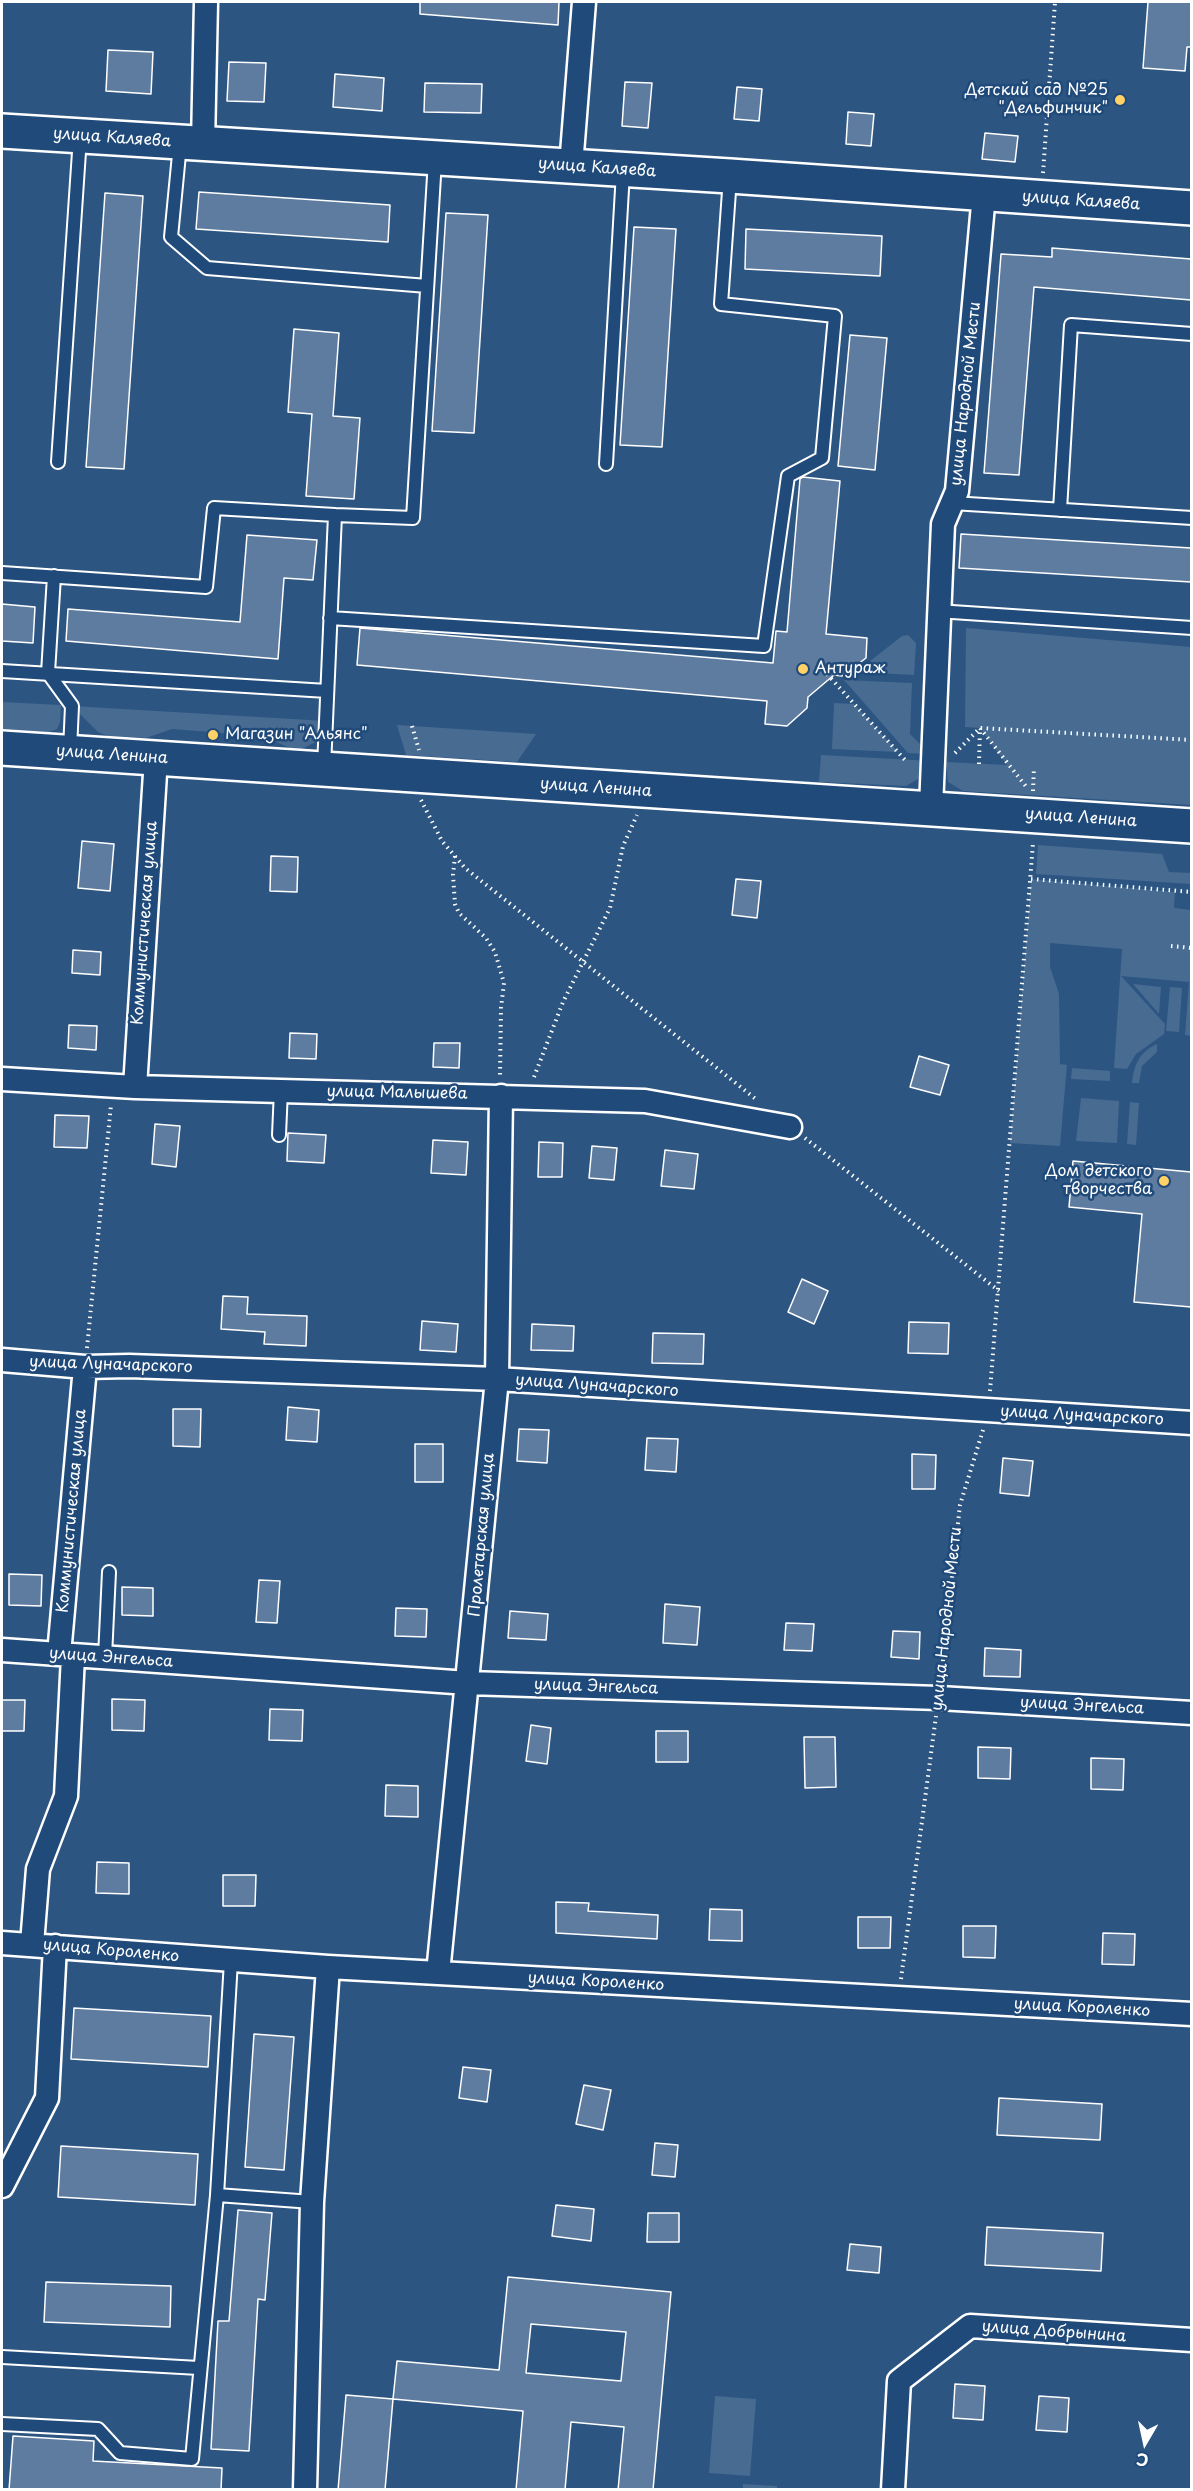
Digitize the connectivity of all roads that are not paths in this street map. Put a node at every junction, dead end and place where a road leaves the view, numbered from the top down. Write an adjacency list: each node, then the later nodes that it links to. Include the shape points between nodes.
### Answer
1 (206, 2): 5 (street)
2 (584, 2): 7 (street)
3 (2, 131): 4 (street, улица Каляева)
4 (80, 136): 5 (street, улица Каляева); 14 (lane)
5 (191, 144): 6 (street, улица Каляева); 12 (lane, via 171,237 207,268)
6 (435, 158): 7 (street, улица Каляева); 12 (lane)
7 (571, 166): 8 (street, улица Каляева)
8 (623, 171): 9 (street, улица Каляева); 15 (lane)
9 (730, 176): 10 (street, улица Каляева); 23 (lane, via 721,304 835,316 822,458 788,476 764,646)
10 (984, 194): 11 (street, улица Каляева); 16 (street, улица Народной Мести, via 957,491)
11 (1191, 208)
12 (427, 286): 18 (lane, via 413,518)
13 (1191, 334): 17 (lane, via 1071,325)
14 (57, 462)
15 (606, 464)
16 (952, 503): 17 (lane); 22 (street, улица Народной Мести, via 943,524)
17 (1060, 510): 19 (lane)
18 (335, 514): 21 (lane, via 214,508 206,587); 23 (lane)
19 (1191, 518)
20 (2, 573): 21 (lane)
21 (54, 576): 26 (lane)
22 (937, 611): 24 (lane); 32 (street, улица Народной Мести)
23 (330, 618): 27 (lane)
24 (1191, 628)
25 (2, 671): 26 (lane)
26 (48, 673): 27 (lane); 29 (lane, via 72,706)
27 (327, 692): 31 (lane)
28 (2, 748): 29 (street, улица Ленина)
29 (70, 752): 30 (street, улица Ленина)
30 (156, 758): 31 (street, улица Ленина); 35 (street, Коммунистическая улица)
31 (324, 770): 32 (street, улица Ленина)
32 (931, 808): 33 (street, улица Ленина)
33 (1191, 826)
34 (2, 1079): 35 (street, улица Малышева)
35 (135, 1087): 36 (street, улица Малышева)
36 (280, 1090): 37 (street, улица Малышева); 39 (lane)
37 (501, 1096): 38 (street, улица Малышева, via 645,1101); 42 (street, Пролетарская улица)
38 (790, 1126)
39 (279, 1135)
40 (2, 1360): 41 (street, улица Луначарского)
41 (85, 1367): 42 (street, улица Луначарского); 46 (street, Коммунистическая улица)
42 (497, 1379): 43 (street, улица Луначарского); 48 (street, Пролетарская улица)
43 (1191, 1422)
44 (109, 1572): 47 (lane)
45 (2, 1650): 46 (street, улица Энгельса)
46 (66, 1655): 47 (street, улица Энгельса); 51 (street, Коммунистическая улица, via 66,1796 38,1869)
47 (105, 1657): 48 (street, улица Энгельса)
48 (468, 1683): 49 (street, улица Энгельса, via 939,1698); 55 (street, Пролетарская улица)
49 (1191, 1713)
50 (2, 1943): 51 (street, улица Короленко)
51 (32, 1944): 52 (street, улица Короленко)
52 (55, 1946): 53 (street, улица Короленко); 57 (street, via 47,2098)
53 (231, 1961): 54 (street, улица Короленко); 58 (lane)
54 (328, 1967): 55 (street, улица Короленко); 59 (street)
55 (438, 1973): 56 (street, улица Короленко)
56 (1191, 2014)
57 (2, 2186)
58 (216, 2195): 59 (lane); 62 (lane)
59 (312, 2202): 64 (street)
60 (1191, 2340): 65 (street, улица Добрынина, via 970,2326 899,2381)
61 (2, 2357): 62 (lane)
62 (199, 2368): 63 (lane, via 192,2459 120,2453 98,2429)
63 (2, 2424)
64 (305, 2490)
65 (893, 2490)

